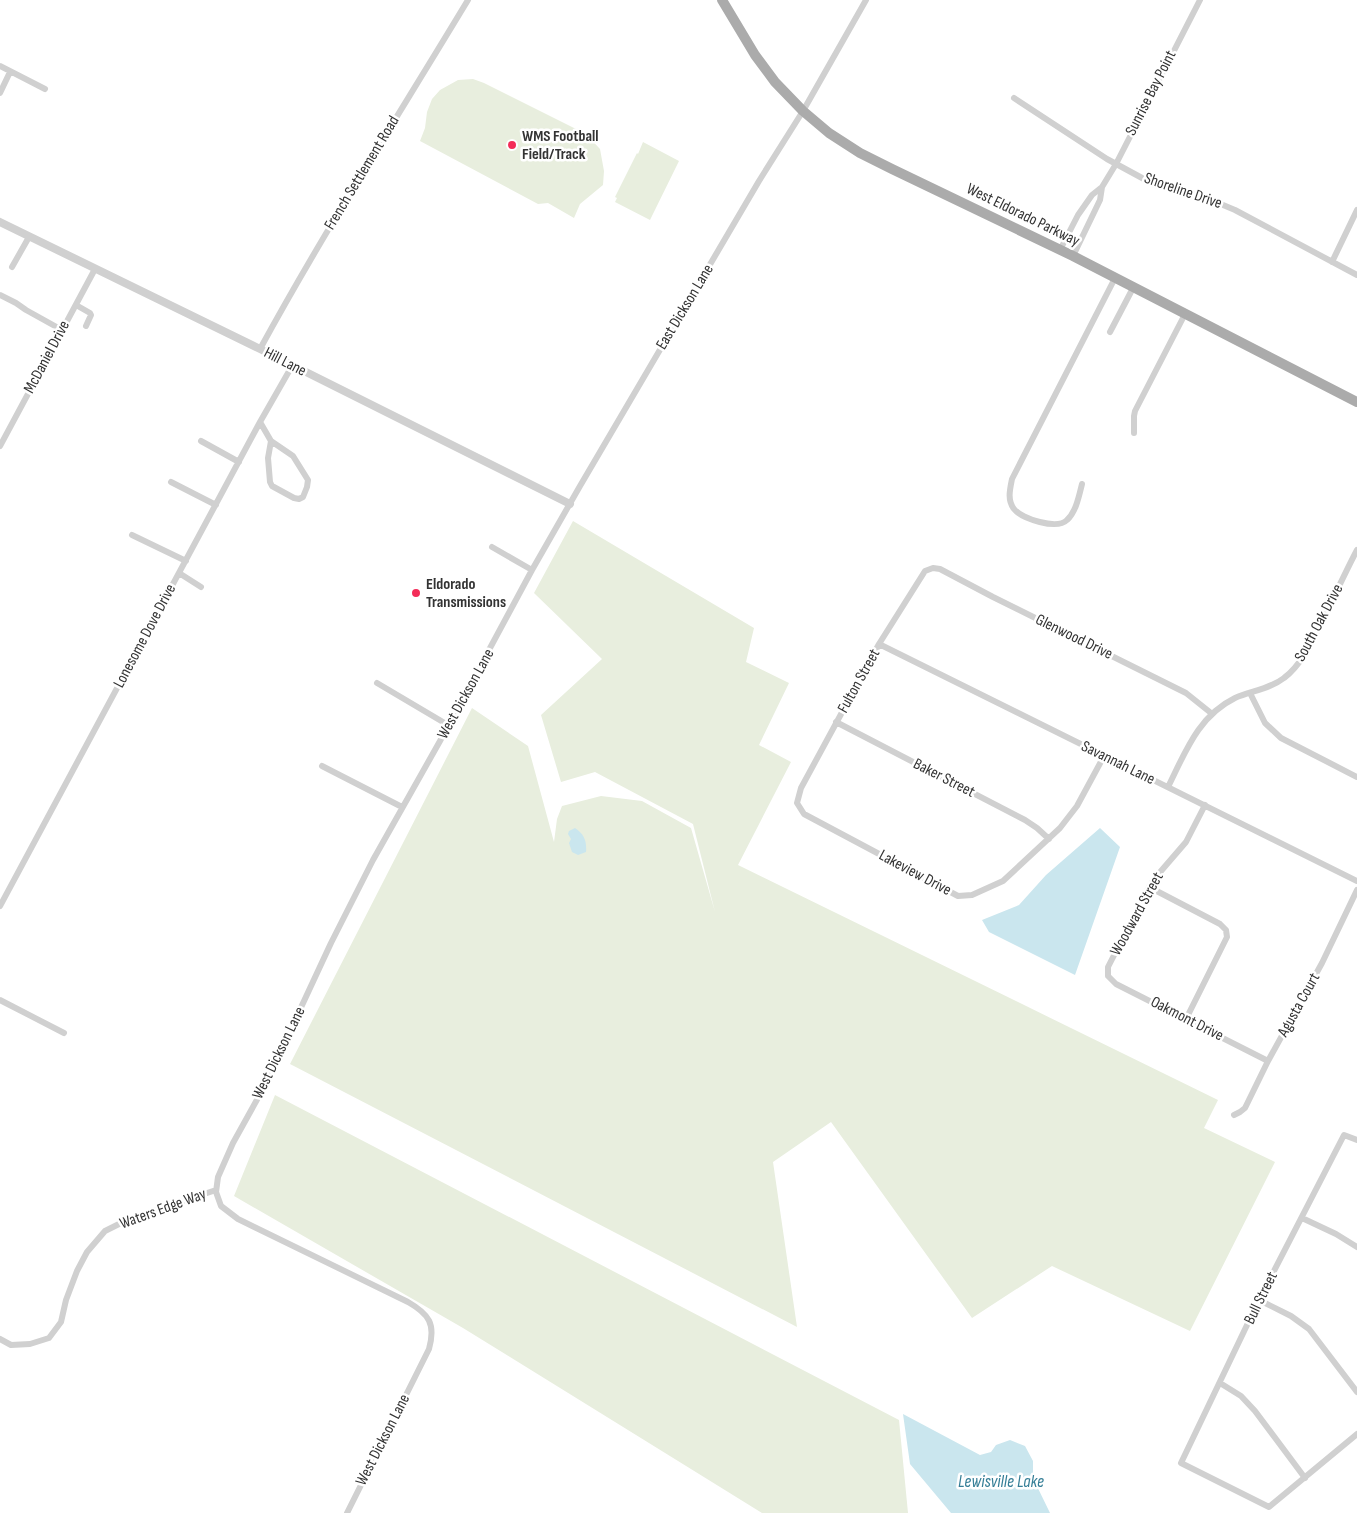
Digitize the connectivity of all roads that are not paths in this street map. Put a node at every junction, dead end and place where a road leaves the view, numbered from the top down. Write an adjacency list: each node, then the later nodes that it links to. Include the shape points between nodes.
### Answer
1 (468, 0): 30 (street, French Settlement Road, via 354,184)
2 (722, 0): 10 (main road, West Eldorado Parkway, via 755,55)
3 (866, 0): 10 (street, East Dickson Lane)
4 (1200, 0): 11 (street, Sunrise Bay Point)
5 (0, 66): 6 (street)
6 (10, 72): 7 (street); 8 (street)
7 (45, 89)
8 (0, 93)
9 (1014, 98): 11 (street, Shoreline Drive)
10 (803, 111): 16 (main road, West Eldorado Parkway, via 829,134 860,153); 41 (street, East Dickson Lane)
11 (1116, 164): 12 (street, Sunrise Bay Point); 18 (street, Shoreline Drive, via 1156,186 1204,197 1235,210)
12 (1102, 186): 16 (street, Sunrise Bay Point, via 1078,215); 17 (street, Sunrise Bay Point, via 1100,200)
13 (1357, 210): 18 (street)
14 (0, 222): 15 (street, Hill Lane)
15 (29, 237): 19 (street); 20 (street, Hill Lane)
16 (1060, 250): 17 (main road, West Eldorado Parkway)
17 (1073, 256): 22 (main road, West Eldorado Parkway)
18 (1332, 262): 21 (street, Shoreline Drive)
19 (12, 267)
20 (95, 270): 25 (street, McDaniel Drive); 30 (street, Hill Lane)
21 (1357, 275)
22 (1115, 278): 23 (main road, West Eldorado Parkway); 40 (street, via 1012,479 1009,494 1013,508 1022,516 1058,525 1066,521 1073,511)
23 (1133, 288): 26 (main road, West Eldorado Parkway); 29 (street)
24 (0, 296): 28 (street)
25 (76, 306): 27 (street, via 90,313); 28 (street, McDaniel Drive)
26 (1185, 314): 32 (main road, West Eldorado Parkway); 34 (street, via 1135,411)
27 (86, 326)
28 (62, 330): 37 (street, McDaniel Drive)
29 (1110, 332)
30 (260, 350): 31 (street, Hill Lane)
31 (292, 366): 33 (street, Lonesome Dove Drive); 41 (street, Hill Lane)
32 (1357, 402)
33 (260, 422): 36 (street); 38 (street, Lonesome Dove Drive)
34 (1134, 434)
35 (201, 441): 38 (street)
36 (271, 441): 36 (street, via 293,456 308,480 303,497 294,498 272,486 268,458)
37 (0, 446)
38 (239, 462): 42 (street, Lonesome Dove Drive)
39 (171, 482): 42 (street)
40 (1082, 484)
41 (570, 504): 48 (street, West Dickson Lane)
42 (216, 505): 46 (street, Lonesome Dove Drive)
43 (132, 535): 46 (street)
44 (492, 546): 48 (street)
45 (1357, 550): 53 (street, South Oak Drive, via 1309,647 1296,666 1284,679)
46 (186, 561): 49 (street, Lonesome Dove Drive)
47 (933, 568): 51 (street, Fulton Street, via 925,571); 54 (street, Glenwood Drive, via 940,568 1186,693)
48 (532, 570): 56 (street, West Dickson Lane)
49 (179, 573): 50 (street); 68 (street, Lonesome Dove Drive)
50 (201, 587)
51 (879, 644): 55 (street, Fulton Street); 57 (street, Savannah Lane)
52 (377, 683): 56 (street)
53 (1250, 693): 54 (street, South Oak Drive); 59 (street, via 1265,724 1281,738)
54 (1211, 714): 60 (street, South Oak Drive, via 1196,731)
55 (836, 722): 61 (street, Fulton Street, via 800,788); 64 (street, Baker Street, via 1025,820)
56 (448, 725): 63 (street, West Dickson Lane)
57 (1104, 756): 60 (street, Savannah Lane); 64 (street, Lakeview Drive, via 1077,806)
58 (322, 766): 63 (street)
59 (1357, 777)
60 (1168, 787): 62 (street, Savannah Lane)
61 (797, 803): 64 (street, Lakeview Drive, via 804,814 958,896 972,895 1003,881)
62 (1205, 805): 65 (street, Savannah Lane); 66 (street, Woodward Street, via 1186,842)
63 (402, 808): 76 (street, West Dickson Lane, via 330,943 264,1087 227,1156)
64 (1049, 839)
65 (1357, 881)
66 (1149, 887): 69 (street, Woodward Street, via 1108,967); 71 (street, via 1226,930 1227,937)
67 (1357, 890): 73 (street, Agusta Court, via 1322,963)
68 (0, 906)
69 (1108, 976): 71 (street, Oakmont Drive, via 1116,984)
70 (0, 1000): 72 (street)
71 (1186, 1019): 73 (street, Oakmont Drive)
72 (64, 1033)
73 (1268, 1061): 74 (street, Agusta Court, via 1245,1108)
74 (1234, 1115)
75 (1357, 1140): 77 (street, Bull Street, via 1344,1135)
76 (216, 1190): 80 (street, Waters Edge Way, via 127,1220 105,1231 86,1252 66,1300 61,1322 49,1338 11,1345); 85 (street, West Dickson Lane, via 221,1206 238,1219 408,1302 429,1319 432,1327 429,1349)
77 (1302, 1218): 78 (street); 79 (street, Bull Street)
78 (1357, 1247)
79 (1260, 1300): 81 (street, Bull Street); 82 (street, via 1309,1329)
80 (0, 1339)
81 (1220, 1383): 84 (street, via 1241,1396 1255,1411); 84 (street, Bull Street, via 1181,1463 1269,1507)
82 (1357, 1392)
83 (1357, 1434): 84 (street)
84 (1305, 1478)
85 (347, 1513)

